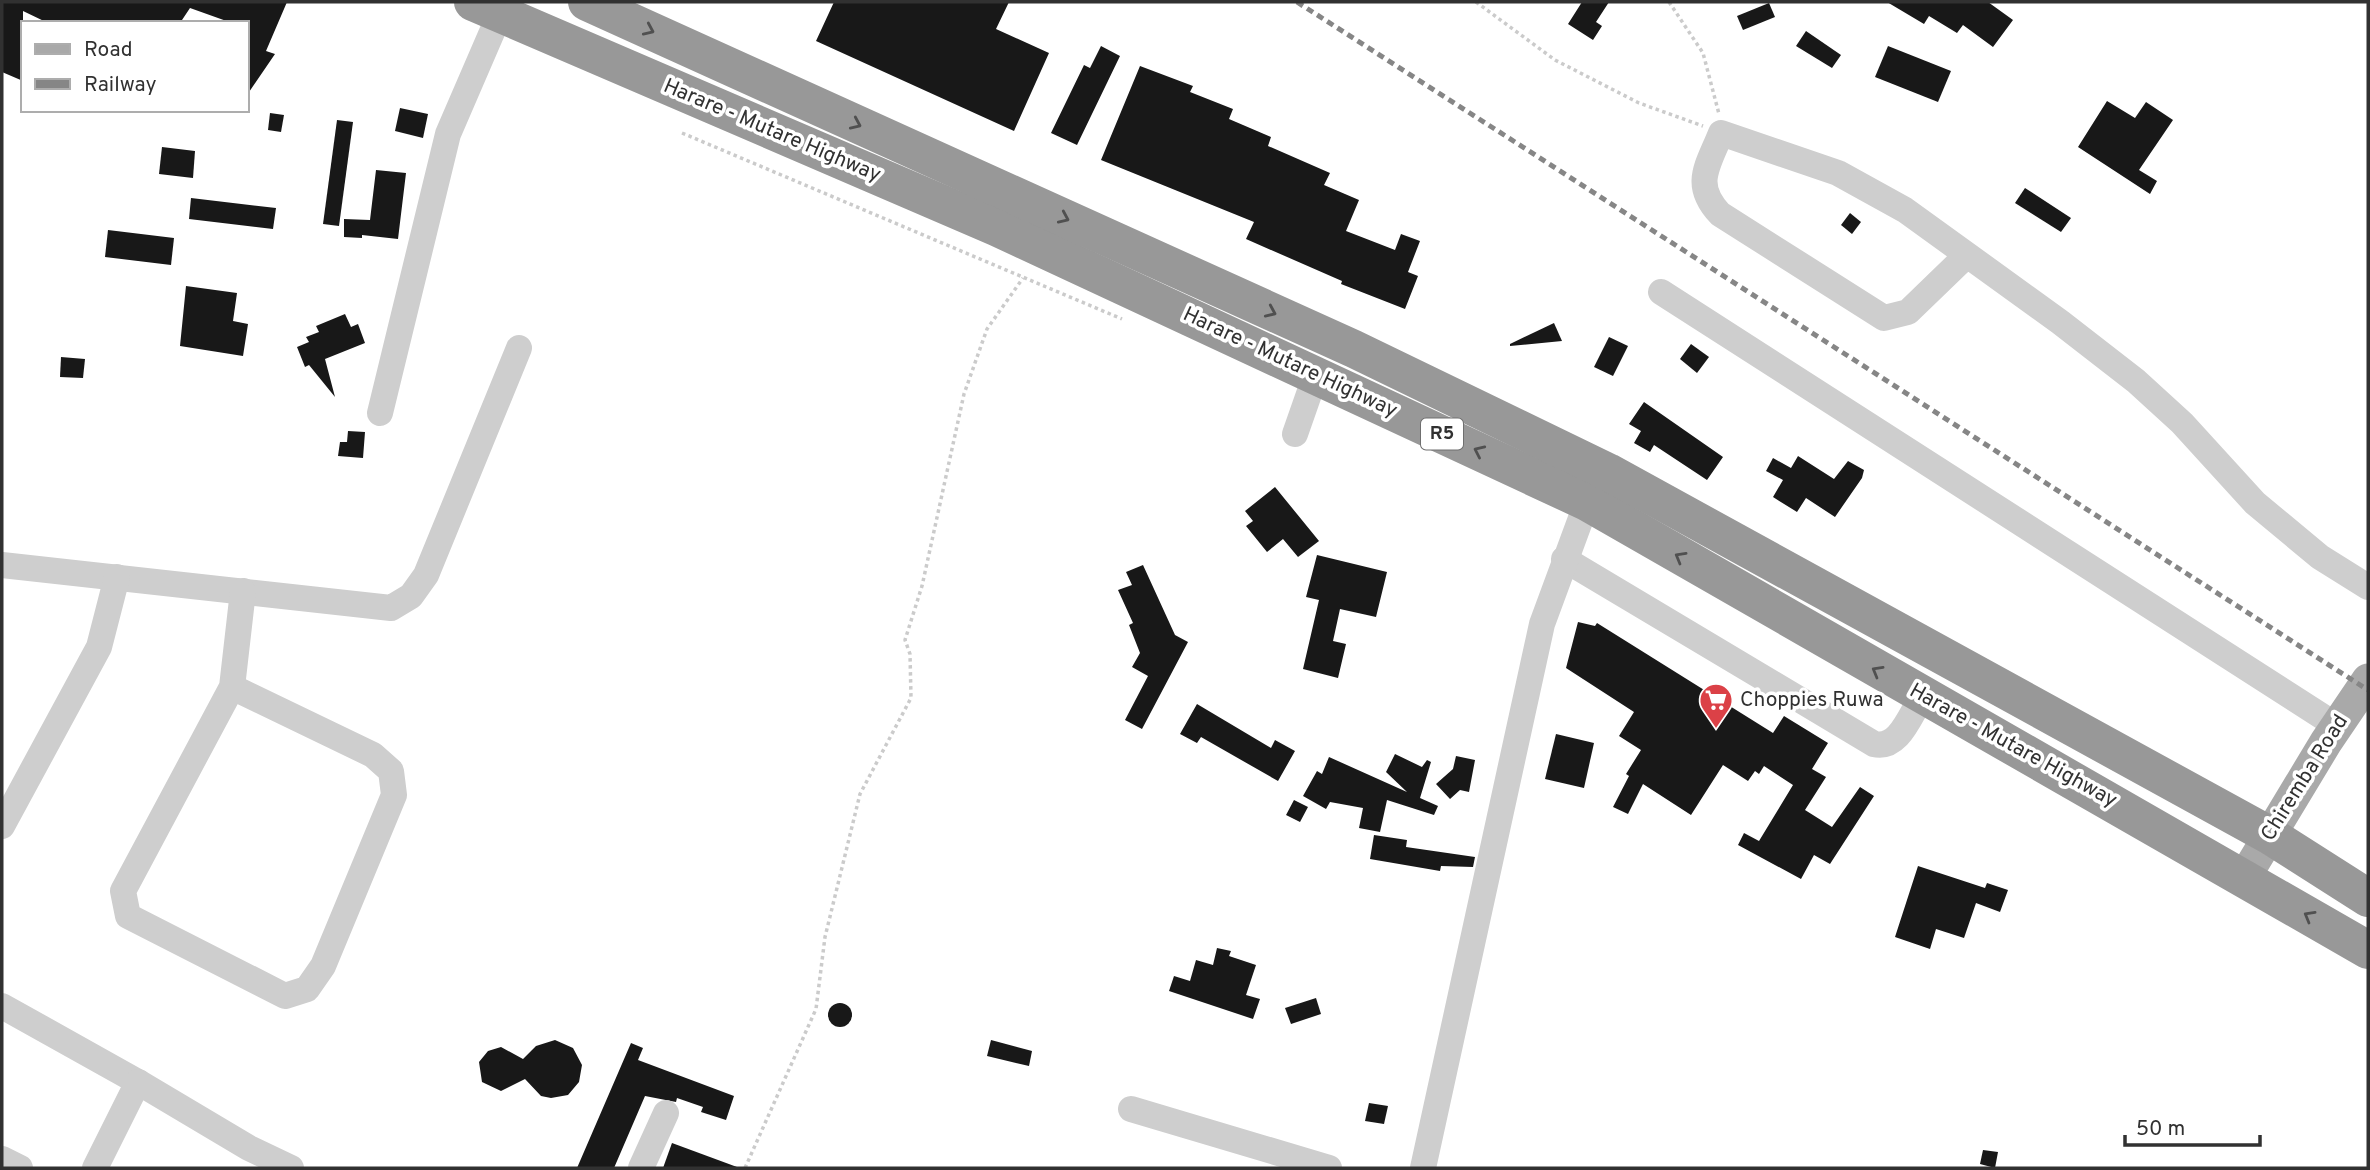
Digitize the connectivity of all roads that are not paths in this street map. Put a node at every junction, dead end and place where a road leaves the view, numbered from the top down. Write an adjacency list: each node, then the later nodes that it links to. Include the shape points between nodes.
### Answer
1 (587, 2): 9 (highway, Harare - Mutare Highway / R5, one-way to 9, via 1354,349)
2 (493, 6): 6 (highway, Harare - Mutare Highway / R5, via 996,227); 7 (street, via 448,134)
3 (1966, 256): 3 (street, via 1905,210 1838,173 1721,133 1703,177 1709,202 1720,214 1884,318 1908,312); 13 (street, via 2136,381 2182,423 2255,503 2320,556)
4 (1661, 292): 18 (street)
5 (519, 348): 14 (street, via 426,575 411,596 391,608)
6 (1316, 374): 8 (street); 9 (highway, Harare - Mutare Highway / R5, one-way to 6)
7 (380, 414)
8 (1295, 434)
9 (1597, 487): 10 (street); 17 (highway, Harare - Mutare Highway / R5, one-way to 9); 20 (highway, Harare - Mutare Highway / R5)
10 (1564, 559): 17 (street, via 1874,744 1893,743); 34 (street, via 1542,624)
11 (2, 565): 12 (street)
12 (117, 577): 14 (street); 19 (street, via 99,647)
13 (2368, 587)
14 (243, 591): 16 (street)
15 (2368, 680): 18 (main road, Chiremba Road)
16 (232, 687): 16 (street, via 123,891 128,916 285,996 307,989 323,966 394,795 391,771 373,755)
17 (1922, 697): 21 (highway, Harare - Mutare Highway / R5)
18 (2337, 726): 20 (main road, Chiremba Road)
19 (2, 826)
20 (2269, 835): 21 (main road, Chiremba Road); 22 (highway, Harare - Mutare Highway / R5)
21 (2244, 878): 23 (highway, Harare - Mutare Highway / R5, one-way to 21)
22 (2368, 898)
23 (2368, 950)
24 (2, 1006): 25 (street)
25 (138, 1082): 30 (street); 31 (street)
26 (1130, 1109): 33 (street)
27 (666, 1113): 32 (street)
28 (2, 1159): 29 (street)
29 (20, 1168)
30 (95, 1168)
31 (291, 1168)
32 (641, 1168)
33 (1329, 1168)
34 (1423, 1168)

